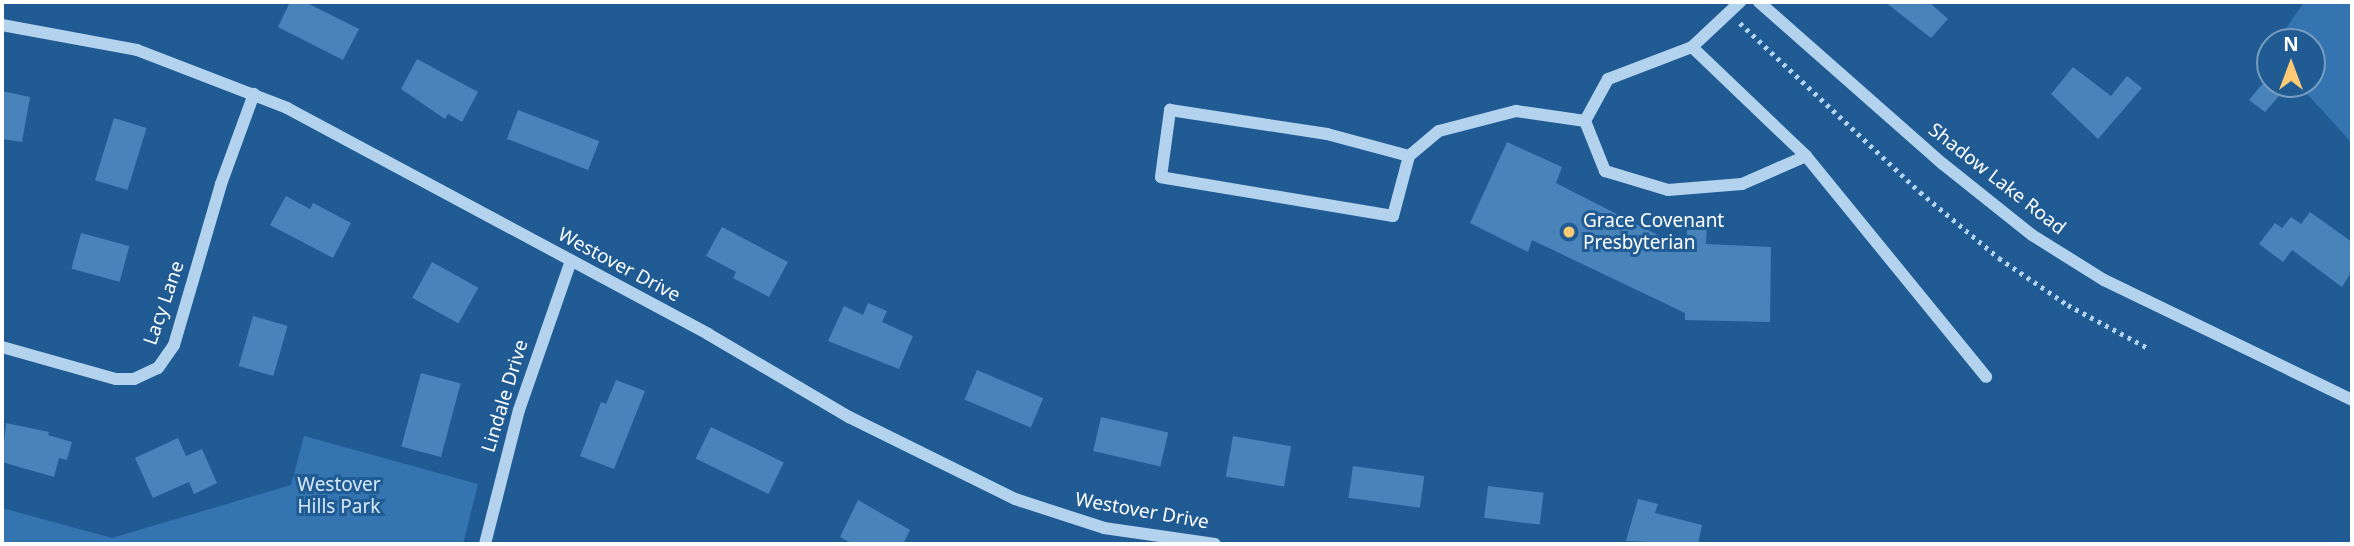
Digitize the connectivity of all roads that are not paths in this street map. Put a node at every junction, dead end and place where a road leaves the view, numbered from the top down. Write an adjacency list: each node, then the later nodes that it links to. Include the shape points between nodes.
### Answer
1 (1740, 2): 4 (street)
2 (1759, 2): 12 (street, Shadow Lake Road, via 1943,164 2032,235 2104,280)
3 (2, 25): 5 (street, Westover Drive, via 137,50)
4 (1692, 47): 6 (street, via 1608,79); 8 (street)
5 (254, 93): 9 (street, Westover Drive); 10 (street, Lacy Lane, via 221,184 174,345 158,368 134,379 116,379)
6 (1585, 121): 7 (street, via 1516,111 1439,131); 8 (street, via 1605,171 1668,190 1742,184)
7 (1409, 156): 7 (street, via 1327,134 1170,110 1161,177 1393,216)
8 (1806, 156): 11 (street)
9 (571, 261): 13 (street, Lindale Drive, via 519,410); 14 (street, Westover Drive, via 849,417 1015,499 1104,527)
10 (2, 347)
11 (1986, 376)
12 (2352, 400)
13 (485, 544)
14 (1215, 544)

